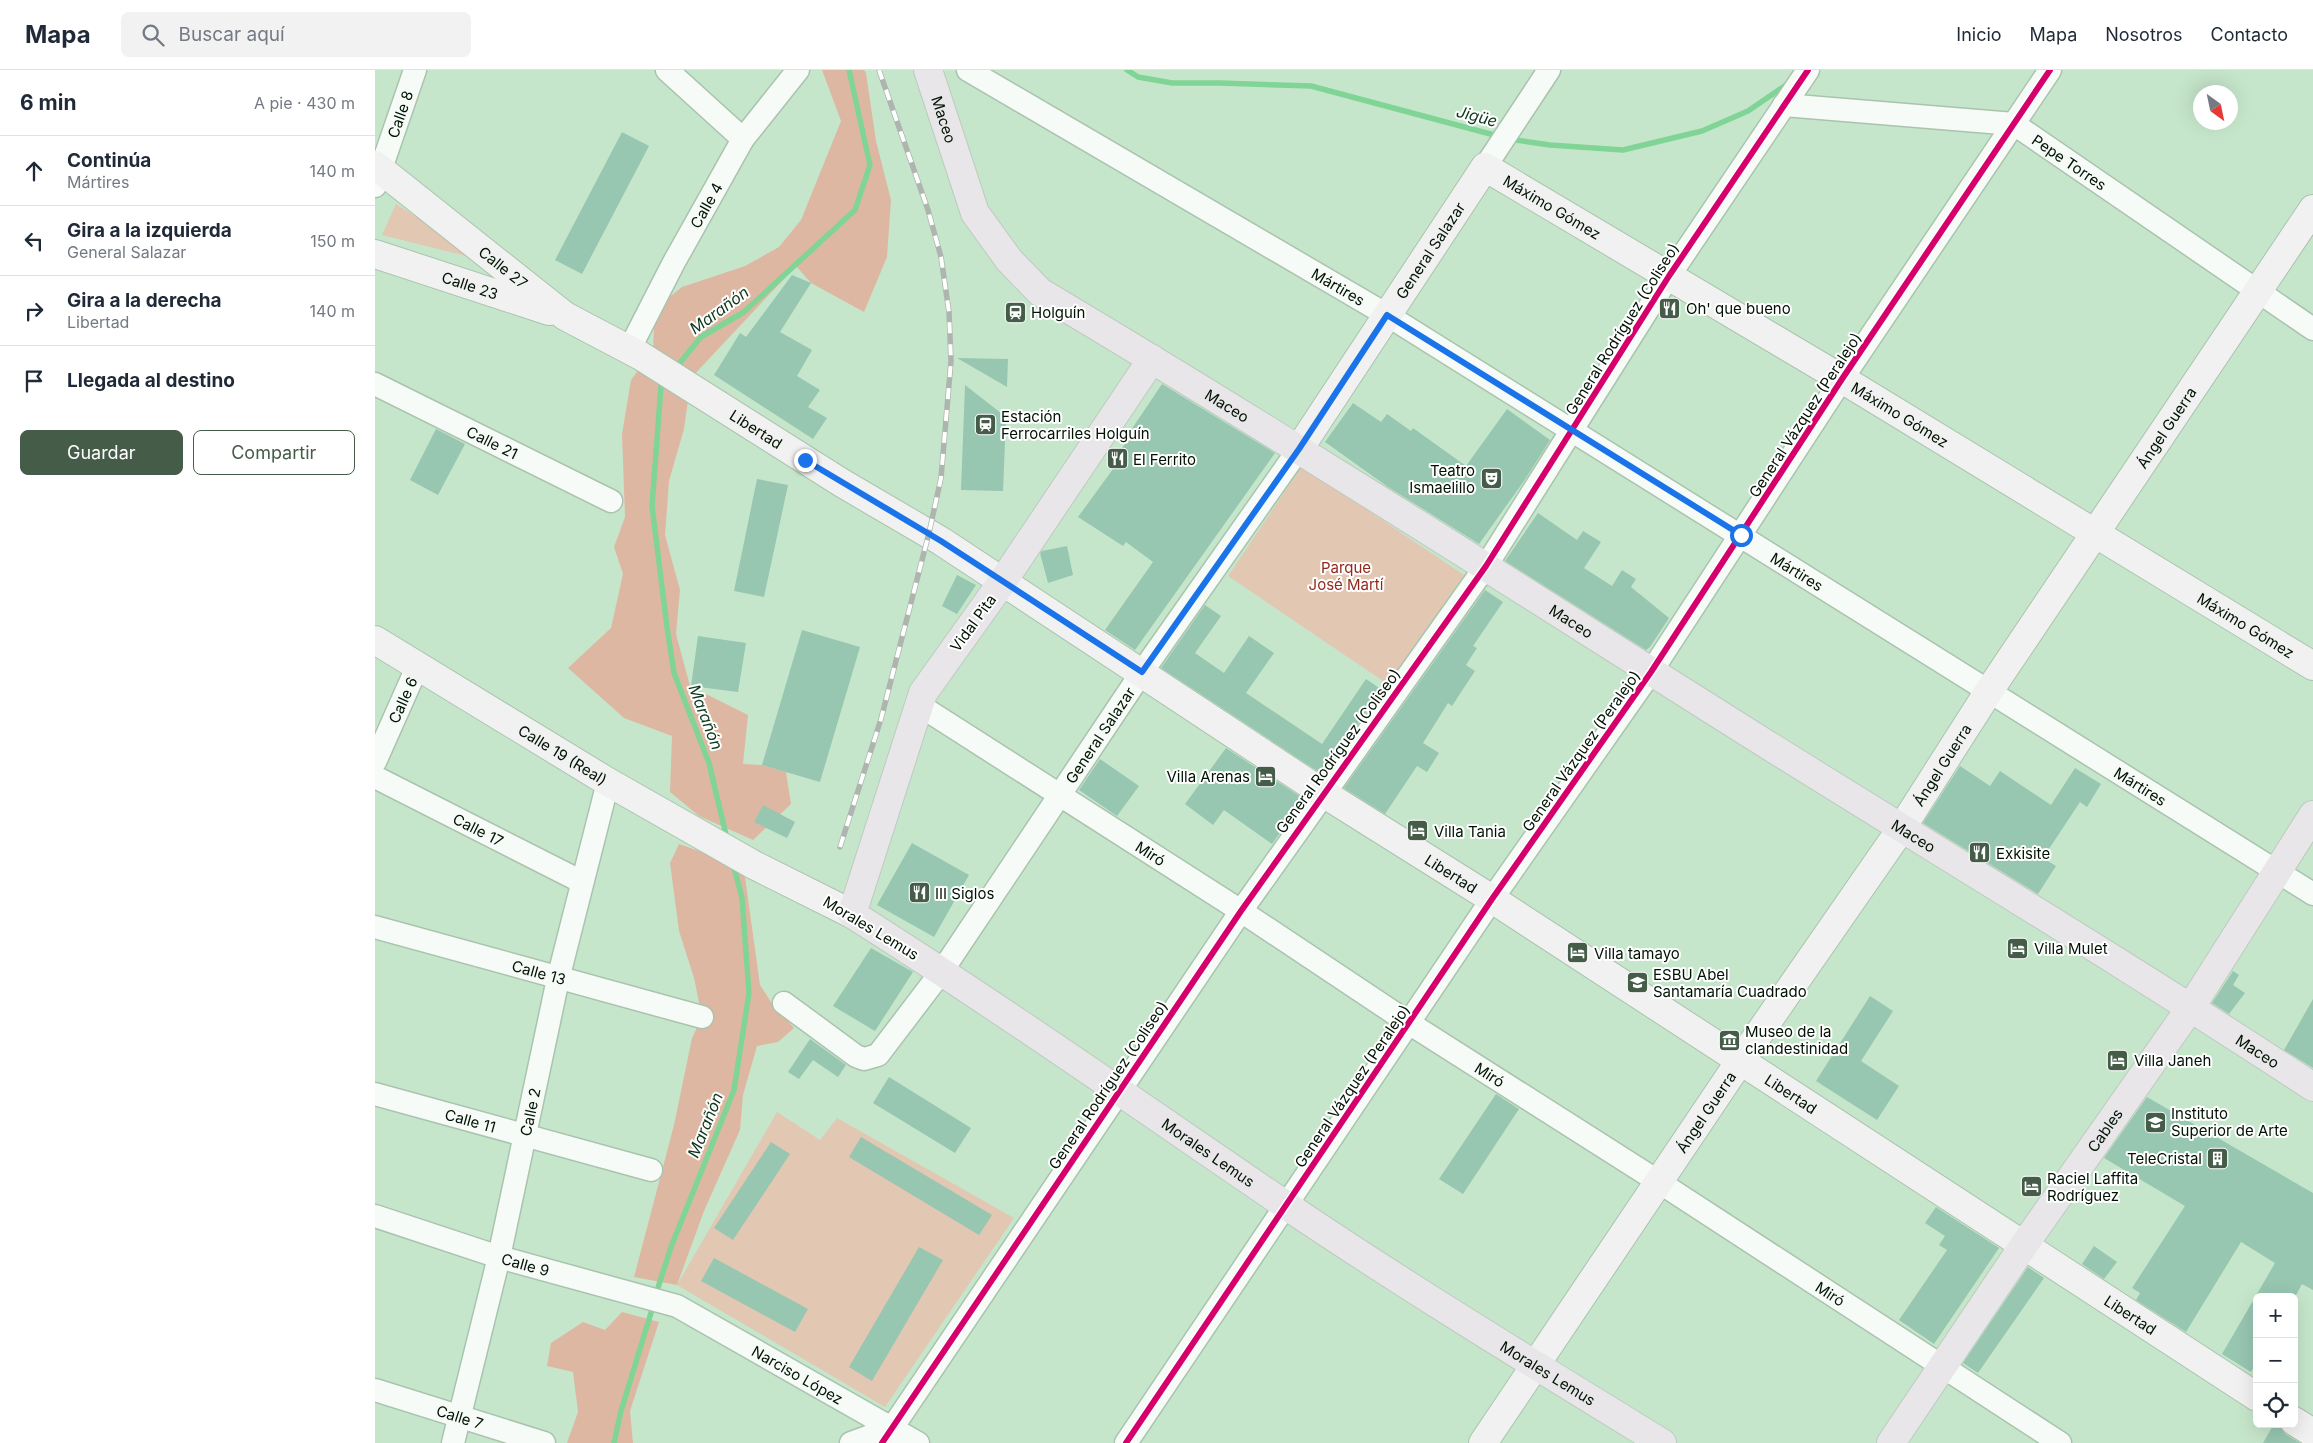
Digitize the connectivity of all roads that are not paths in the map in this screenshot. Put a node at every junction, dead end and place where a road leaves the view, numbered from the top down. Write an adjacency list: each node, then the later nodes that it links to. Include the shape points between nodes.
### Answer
1 (415, 70): 13 (street, Calle 8)
2 (667, 70): 11 (street)
3 (798, 70): 11 (street, Calle 4)
4 (928, 70): 22 (main road, Maceo, via 975,213 1009,260 1040,292)
5 (968, 70): 18 (street, Mártires)
6 (1549, 70): 12 (street, General Salazar)
7 (1808, 70): 9 (street, General Rodríguez (Coliseo))
8 (2050, 70): 10 (street, General Vázquez (Peralejo))
9 (1787, 101): 10 (street, Pepe Torres); 16 (street, General Rodríguez (Coliseo))
10 (2014, 124): 17 (street, Pepe Torres); 23 (street, General Vázquez (Peralejo))
11 (743, 139): 21 (street, Calle 4, via 673,264)
12 (1497, 149): 16 (street, Máximo Gómez); 18 (street, General Salazar)
13 (377, 174): 19 (street, Calle 27, via 466,236)
14 (2313, 209): 17 (street, Ángel Guerra)
15 (375, 254): 19 (street, Calle 23)
16 (1669, 276): 23 (street, Máximo Gómez); 25 (street, General Rodríguez (Coliseo))
17 (2258, 291): 20 (street, Pepe Torres); 28 (street, Ángel Guerra)
18 (1387, 315): 25 (street, Mártires); 26 (street, General Salazar)
19 (565, 316): 21 (street, Calle 27)
20 (2313, 329)
21 (635, 353): 31 (street, Libertad)
22 (1152, 359): 26 (main road, Maceo); 31 (main road, Vidal Pita)
23 (1842, 379): 28 (street, Máximo Gómez); 29 (street, General Vázquez (Peralejo))
24 (375, 384): 27 (street, Calle 21)
25 (1572, 430): 29 (street, Mártires); 30 (street, General Rodríguez (Coliseo))
26 (1299, 449): 30 (main road, Maceo); 35 (street, General Salazar)
27 (611, 501)
28 (2095, 534): 34 (street, Máximo Gómez); 37 (street, Ángel Guerra)
29 (1741, 535): 36 (street, General Vázquez (Peralejo)); 37 (street, Mártires)
30 (1486, 566): 36 (main road, Maceo); 42 (street, General Rodríguez (Coliseo))
31 (1003, 582): 35 (street, Libertad); 38 (main road, Vidal Pita, via 923,693)
32 (375, 640): 33 (street, Calle 19 (Real))
33 (418, 665): 39 (street, Calle 6); 41 (street, Calle 19 (Real))
34 (2313, 666)
35 (1142, 672): 42 (street, Libertad); 43 (street, General Salazar)
36 (1651, 672): 45 (main road, Maceo); 50 (street, General Vázquez (Peralejo))
37 (1989, 691): 45 (street, Ángel Guerra); 47 (street, Mártires)
38 (919, 705): 43 (street, Miró); 52 (main road, Vidal Pita)
39 (375, 762)
40 (375, 777): 48 (street, Calle 17)
41 (608, 782): 46 (street, Calle 19 (Real)); 48 (street, Calle 2)
42 (1323, 793): 50 (street, Libertad); 51 (street, General Rodríguez (Coliseo))
43 (1060, 795): 51 (street, Miró); 54 (street, General Salazar)
44 (2313, 815): 47 (main road, Cables)
45 (1901, 829): 57 (main road, Maceo); 60 (street, Ángel Guerra)
46 (754, 865): 52 (street, Morales Lemus)
47 (2277, 871): 49 (street, Mártires); 57 (main road, Cables)
48 (582, 882): 55 (street, Calle 2)
49 (2313, 894)
50 (1492, 899): 59 (street, General Vázquez (Peralejo)); 60 (street, Libertad)
51 (1241, 911): 59 (street, Miró); 62 (street, General Rodríguez (Coliseo))
52 (852, 914): 54 (main road, Morales Lemus)
53 (375, 927): 55 (street, Calle 13)
54 (942, 971): 56 (street, General Salazar, via 878,1055 864,1060); 62 (main road, Morales Lemus)
55 (558, 978): 58 (street, Calle 13); 64 (street, Calle 2)
56 (784, 1003)
57 (2191, 1007): 61 (main road, Maceo); 69 (main road, Cables)
58 (702, 1017)
59 (1409, 1023): 66 (street, Miró); 67 (street, General Vázquez (Peralejo))
60 (1740, 1061): 66 (street, Ángel Guerra); 69 (street, Libertad)
61 (2313, 1087)
62 (1120, 1091): 67 (main road, Morales Lemus); 79 (street, General Rodríguez (Coliseo))
63 (375, 1094): 64 (street, Calle 11)
64 (524, 1136): 65 (street, Calle 11); 70 (street, Calle 2)
65 (651, 1170)
66 (1659, 1182): 72 (street, Ángel Guerra); 73 (street, Miró)
67 (1286, 1205): 72 (main road, Morales Lemus); 84 (street, General Vázquez (Peralejo))
68 (375, 1216): 70 (street, Calle 9)
69 (2024, 1245): 73 (main road, Cables); 75 (street, Libertad)
70 (499, 1257): 71 (street, Calle 9); 76 (street, Calle 2)
71 (677, 1306): 79 (street, Narciso López)
72 (1535, 1365): 85 (street, Ángel Guerra); 86 (main road, Morales Lemus)
73 (1942, 1366): 87 (main road, Cables); 88 (street, Miró)
74 (375, 1390): 76 (street, Calle 7)
75 (2253, 1394)
76 (460, 1418): 80 (street, Calle 2); 81 (street, Calle 7)
77 (2298, 1424): 78 (street)
78 (2313, 1433)
79 (887, 1435): 82 (street); 83 (street, Narciso López)
80 (453, 1443)
81 (544, 1443)
82 (851, 1443)
83 (918, 1443)
84 (1126, 1443)
85 (1483, 1443)
86 (1662, 1443)
87 (1891, 1443)
88 (2060, 1443)

